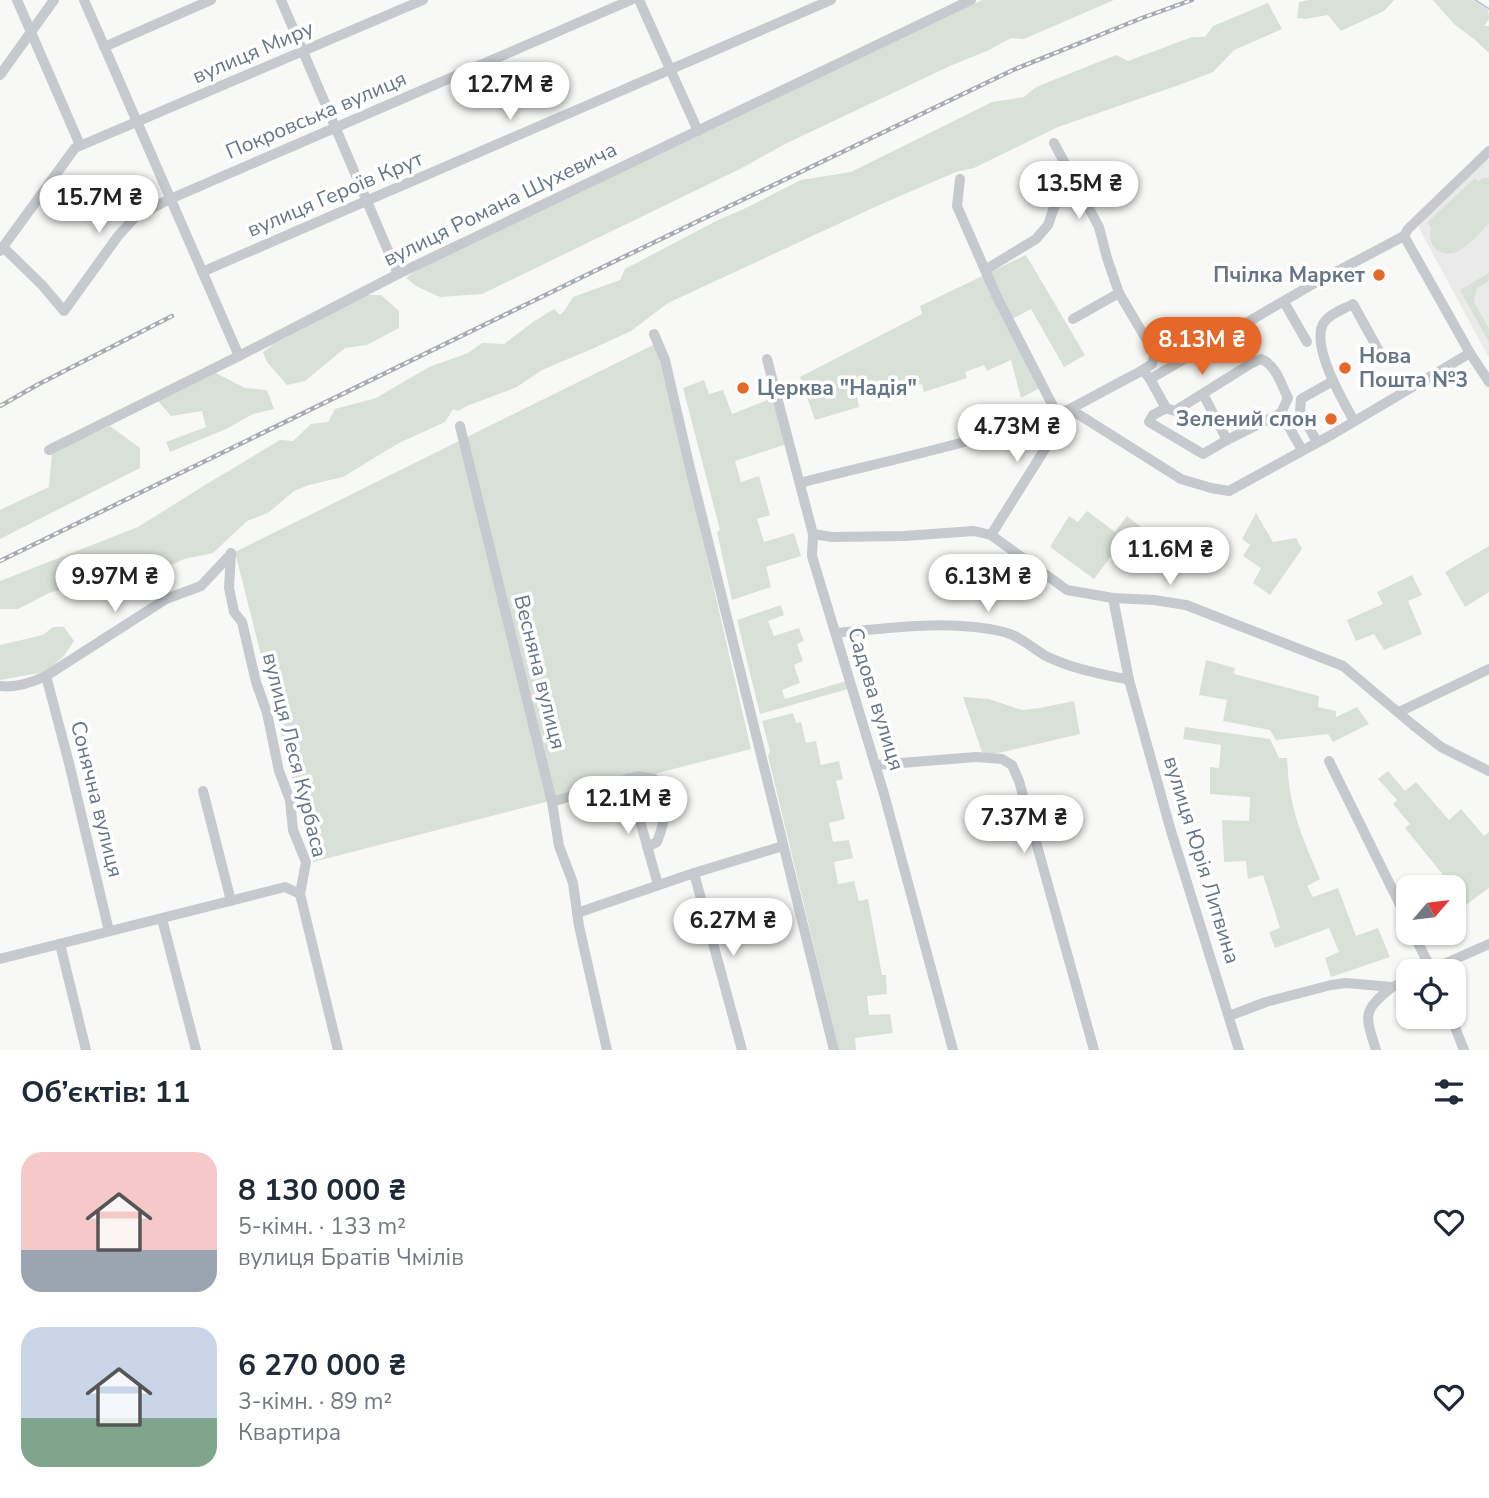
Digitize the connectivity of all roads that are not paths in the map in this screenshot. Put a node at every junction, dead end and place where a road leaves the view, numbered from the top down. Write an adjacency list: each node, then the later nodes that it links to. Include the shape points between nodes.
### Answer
1 (17, 0): 11 (street)
2 (54, 0): 11 (street)
3 (84, 0): 12 (street)
4 (211, 0): 12 (street)
5 (281, 0): 13 (street)
6 (423, 0): 13 (street, вулиця Миру)
7 (631, 0): 17 (street, Покровська вулиця)
8 (639, 0): 14 (street)
9 (831, 0): 14 (street, вулиця Героїв Крут)
10 (971, 0): 18 (street, вулиця Романа Шухевича)
11 (30, 33): 15 (street); 20 (street)
12 (104, 47): 16 (street)
13 (303, 52): 16 (street, вулиця Миру); 17 (street)
14 (670, 69): 18 (street); 25 (street, вулиця Героїв Крут)
15 (0, 75)
16 (137, 122): 20 (street, вулиця Миру); 24 (street)
17 (335, 127): 24 (street, Покровська вулиця); 25 (street)
18 (698, 131): 30 (street, вулиця Романа Шухевича)
19 (1054, 143): 23 (street)
20 (80, 145): 27 (street)
21 (1489, 151): 26 (street)
22 (960, 179): 28 (street, via 957,206)
23 (1077, 186): 28 (street, via 1057,199 1048,225 1036,239); 31 (street, via 1099,227)
24 (170, 199): 27 (street, Покровська вулиця, via 136,216 64,311 43,285); 29 (street)
25 (367, 201): 29 (street, вулиця Героїв Крут); 30 (street)
26 (1404, 236): 32 (street); 38 (street)
27 (2, 249)
28 (985, 270): 49 (street)
29 (202, 272): 39 (street)
30 (398, 274): 39 (street, вулиця Романа Шухевича)
31 (1119, 293): 33 (street); 42 (street, via 1155,354)
32 (1284, 302): 34 (street); 36 (street)
33 (1073, 319)
34 (1234, 331): 41 (street); 42 (street)
35 (654, 334): 72 (street, via 665,360)
36 (1307, 342)
37 (1379, 351): 43 (street, via 1353,304 1326,319 1321,327 1322,354)
38 (1470, 353): 44 (street); 50 (street)
39 (239, 356): 54 (street, вулиця Романа Шухевича)
40 (767, 359): 56 (street, Садова вулиця)
41 (1250, 364): 45 (street); 48 (street, via 1261,359 1273,368 1288,398)
42 (1146, 375): 46 (street); 47 (street)
43 (1333, 381): 50 (street); 53 (street, via 1301,399 1300,411)
44 (1489, 382)
45 (1203, 394): 46 (street, via 1175,411); 52 (street)
46 (1166, 408): 52 (street, via 1149,422 1203,454)
47 (1070, 409): 49 (street); 55 (street, via 1181,479 1211,488 1230,491); 58 (street)
48 (1281, 413): 52 (street); 55 (street)
49 (1057, 414): 56 (street)
50 (1354, 421): 53 (street)
51 (460, 426): 71 (street, Весняна вулиця)
52 (1227, 440)
53 (1317, 442): 55 (street)
54 (50, 450)
55 (1302, 450)
56 (800, 482): 57 (street, Садова вулиця)
57 (813, 534): 58 (street, via 904,536 974,531); 60 (street, Садова вулиця, via 812,556)
58 (991, 535): 59 (street, via 1067,590)
59 (1113, 598): 63 (street, вулиця Юрія Литвина); 65 (street, via 1186,605 1343,666)
60 (836, 633): 63 (street, via 934,625 1004,632 1047,656); 67 (street, Садова вулиця)
61 (1488, 672): 65 (street)
62 (46, 676): 64 (street); 76 (street, вулиця Леся Курбаса, via 166,599 201,586 231,553 229,588 234,612 242,622 290,800 293,830 306,862); 81 (street, Сонячна вулиця)
63 (1129, 680): 88 (street, вулиця Юрія Литвина)
64 (0, 686)
65 (1399, 712): 68 (street, via 1441,747)
66 (1329, 761): 77 (street)
67 (876, 765): 96 (street, Садова вулиця); 97 (street, via 976,757 1002,759 1012,765)
68 (1489, 771)
69 (628, 778): 71 (street); 73 (street); 73 (street, via 654,779 663,790 665,821 657,842)
70 (202, 791): 78 (street)
71 (552, 802): 79 (street, Весняна вулиця)
72 (783, 846): 74 (street); 95 (street)
73 (647, 847): 75 (street)
74 (694, 873): 75 (street); 94 (street)
75 (658, 886): 79 (street)
76 (300, 894): 78 (street, via 285,887); 92 (street, вулиця Леся Курбаса)
77 (1396, 897)
78 (231, 901): 80 (street)
79 (577, 913): 93 (street, Весняна вулиця)
80 (162, 919): 81 (street); 91 (street)
81 (110, 931): 82 (street)
82 (60, 944): 84 (street); 90 (street)
83 (1489, 944): 85 (street)
84 (0, 959)
85 (1454, 959)
86 (1396, 985): 87 (street)
87 (1392, 987): 88 (street, via 1346,982); 99 (street, via 1372,1004 1369,1013)
88 (1229, 1016): 98 (street, вулиця Юрія Литвина)
89 (1456, 1029): 100 (street)
90 (86, 1050)
91 (196, 1050)
92 (338, 1050)
93 (607, 1050)
94 (742, 1050)
95 (834, 1050)
96 (953, 1050)
97 (1094, 1050)
98 (1240, 1050)
99 (1376, 1050)
100 (1464, 1050)

